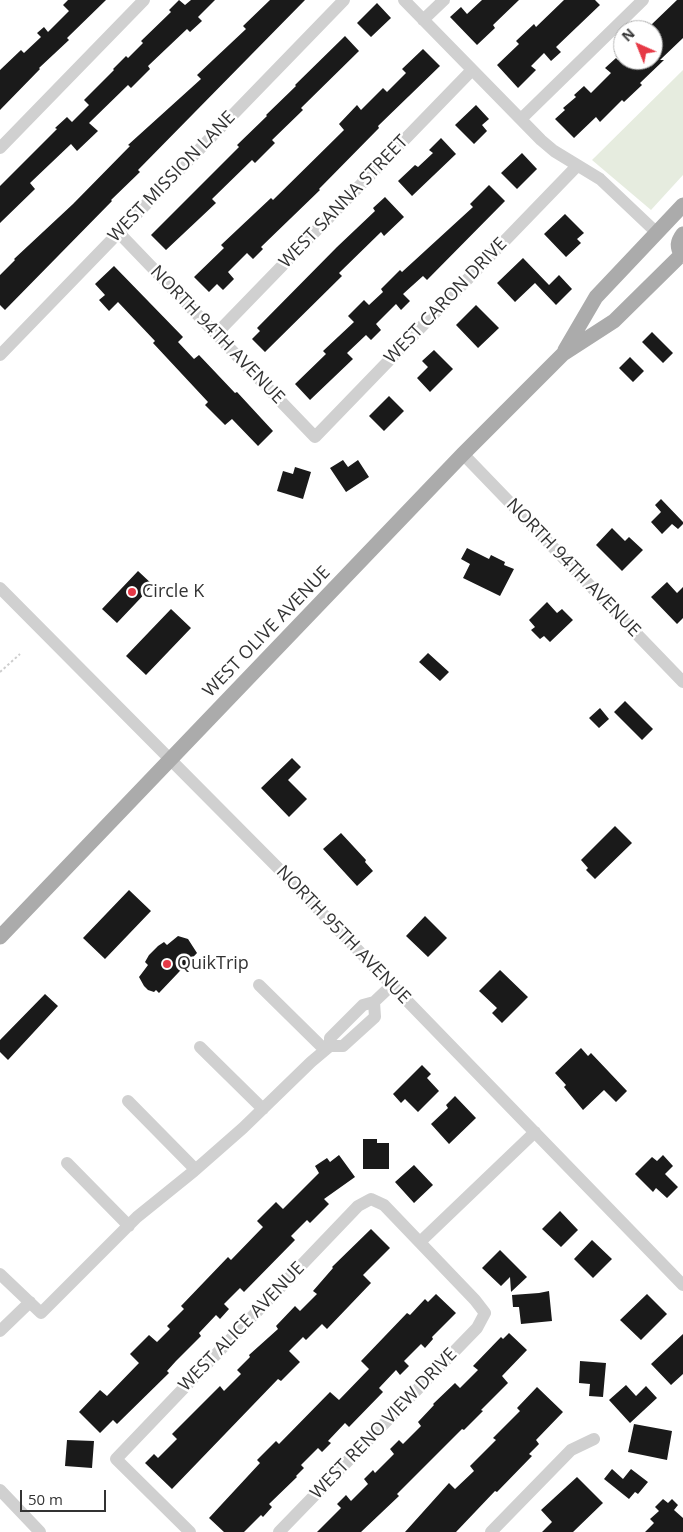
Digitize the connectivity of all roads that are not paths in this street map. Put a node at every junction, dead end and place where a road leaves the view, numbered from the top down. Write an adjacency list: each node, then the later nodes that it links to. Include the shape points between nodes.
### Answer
1 (144, 0): 9 (street)
2 (344, 0): 12 (street, WEST MISSION LANE)
3 (404, 0): 6 (street)
4 (444, 0): 6 (street)
5 (643, 0): 8 (street)
6 (423, 20): 7 (street)
7 (472, 70): 8 (street); 16 (street, WEST SANNA STREET)
8 (521, 119): 10 (street, via 554,152)
9 (0, 148)
10 (577, 166): 13 (street, via 600,179); 19 (street, WEST CARON DRIVE)
11 (683, 205): 13 (main road, WEST OLIVE AVENUE)
12 (118, 232): 16 (street, NORTH 94TH AVENUE); 18 (street, WEST MISSION LANE)
13 (657, 233): 17 (main road, WEST OLIVE AVENUE, via 596,297)
14 (683, 234): 15 (main road, via 678,240)
15 (682, 254): 17 (main road, WEST OLIVE AVENUE, via 614,321)
16 (216, 334): 19 (street, NORTH 94TH AVENUE)
17 (562, 354): 20 (main road, WEST OLIVE AVENUE)
18 (0, 355)
19 (315, 437)
20 (463, 454): 22 (street, NORTH 94TH AVENUE); 23 (main road, WEST OLIVE AVENUE)
21 (0, 588): 23 (street, NORTH 95TH AVENUE)
22 (683, 682)
23 (170, 760): 24 (main road, WEST OLIVE AVENUE); 25 (street, NORTH 95TH AVENUE)
24 (0, 937)
25 (392, 985): 28 (street, via 374,1002 356,1011 330,1038); 31 (street, NORTH 95TH AVENUE)
26 (259, 986): 28 (street)
27 (200, 1048): 30 (street)
28 (327, 1048): 30 (street)
29 (128, 1101): 33 (street)
30 (263, 1109): 33 (street)
31 (535, 1132): 35 (street); 37 (street, NORTH 95TH AVENUE)
32 (68, 1163): 34 (street)
33 (195, 1169): 34 (street)
34 (129, 1226): 38 (street, via 41,1313)
35 (420, 1242): 43 (street, WEST ALICE AVENUE, via 384,1205 371,1199 358,1206 116,1459); 44 (street, WEST RENO VIEW DRIVE, via 485,1313 477,1328)
36 (0, 1274): 38 (street)
37 (683, 1285)
38 (30, 1302): 39 (street)
39 (0, 1332)
40 (594, 1440): 45 (street, via 571,1450)
41 (0, 1490): 42 (street)
42 (40, 1532)
43 (190, 1532)
44 (278, 1532)
45 (491, 1532)

